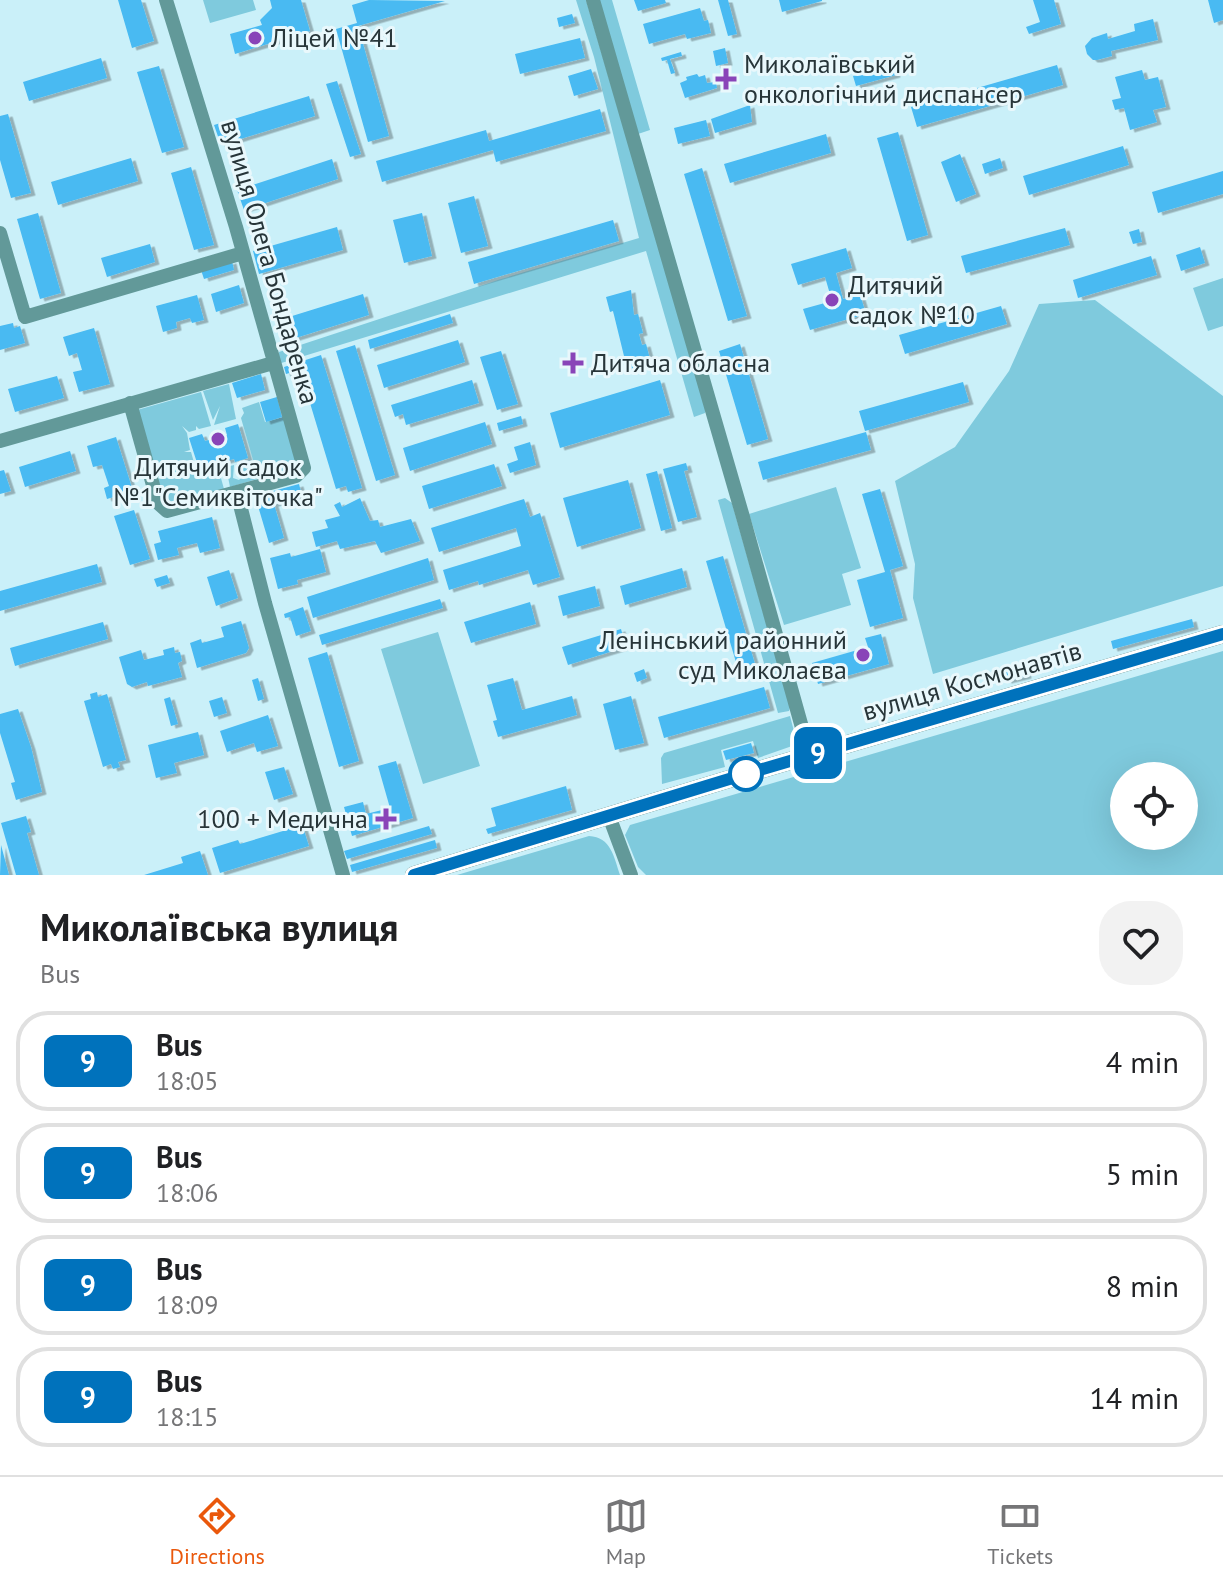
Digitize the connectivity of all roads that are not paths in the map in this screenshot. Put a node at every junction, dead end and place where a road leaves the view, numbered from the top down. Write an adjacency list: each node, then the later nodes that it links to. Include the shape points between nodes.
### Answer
1 (166, 0): 4 (street, вулиця Олега Бондаренка)
2 (593, 0): 10 (street)
3 (0, 233): 4 (street, via 25,317)
4 (243, 253): 5 (street, вулиця Олега Бондаренка)
5 (273, 363): 6 (street); 8 (street, вулиця Олега Бондаренка, via 304,468 296,476)
6 (130, 403): 7 (street); 8 (street, вулиця Олега Бондаренка, via 162,508 175,510)
7 (0, 441)
8 (237, 493): 12 (street)
9 (1223, 634): 10 (main road, вулиця Космонавтів)
10 (810, 756): 11 (main road, вулиця Космонавтів)
11 (609, 816): 13 (main road, вулиця Космонавтів); 14 (street)
12 (343, 875)
13 (414, 875)
14 (631, 875)

